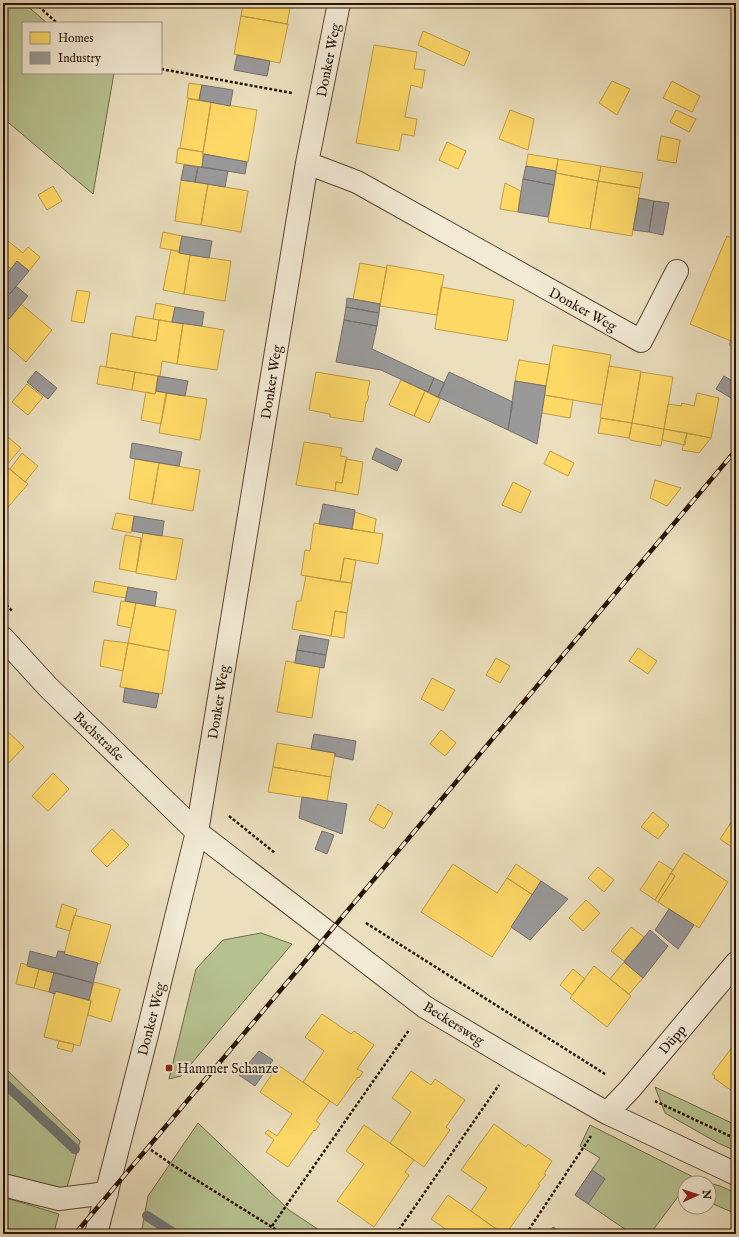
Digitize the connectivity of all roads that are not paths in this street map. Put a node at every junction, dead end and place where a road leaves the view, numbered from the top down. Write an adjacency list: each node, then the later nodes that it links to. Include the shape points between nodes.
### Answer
1 (339, 3): 2 (street, Donker Weg)
2 (308, 163): 3 (street, Donker Weg, via 357,182 641,341); 5 (street, Donker Weg)
3 (677, 271)
4 (3, 638): 5 (street, Bachstraße, via 48,687)
5 (197, 832): 7 (street, Beckersweg, via 425,1006); 10 (street, Donker Weg)
6 (736, 963): 7 (street, Düpp)
7 (607, 1113): 8 (street, Beckersweg)
8 (736, 1174)
9 (3, 1185): 10 (street, via 59,1199)
10 (107, 1194): 11 (street, Donker Weg)
11 (96, 1234)

